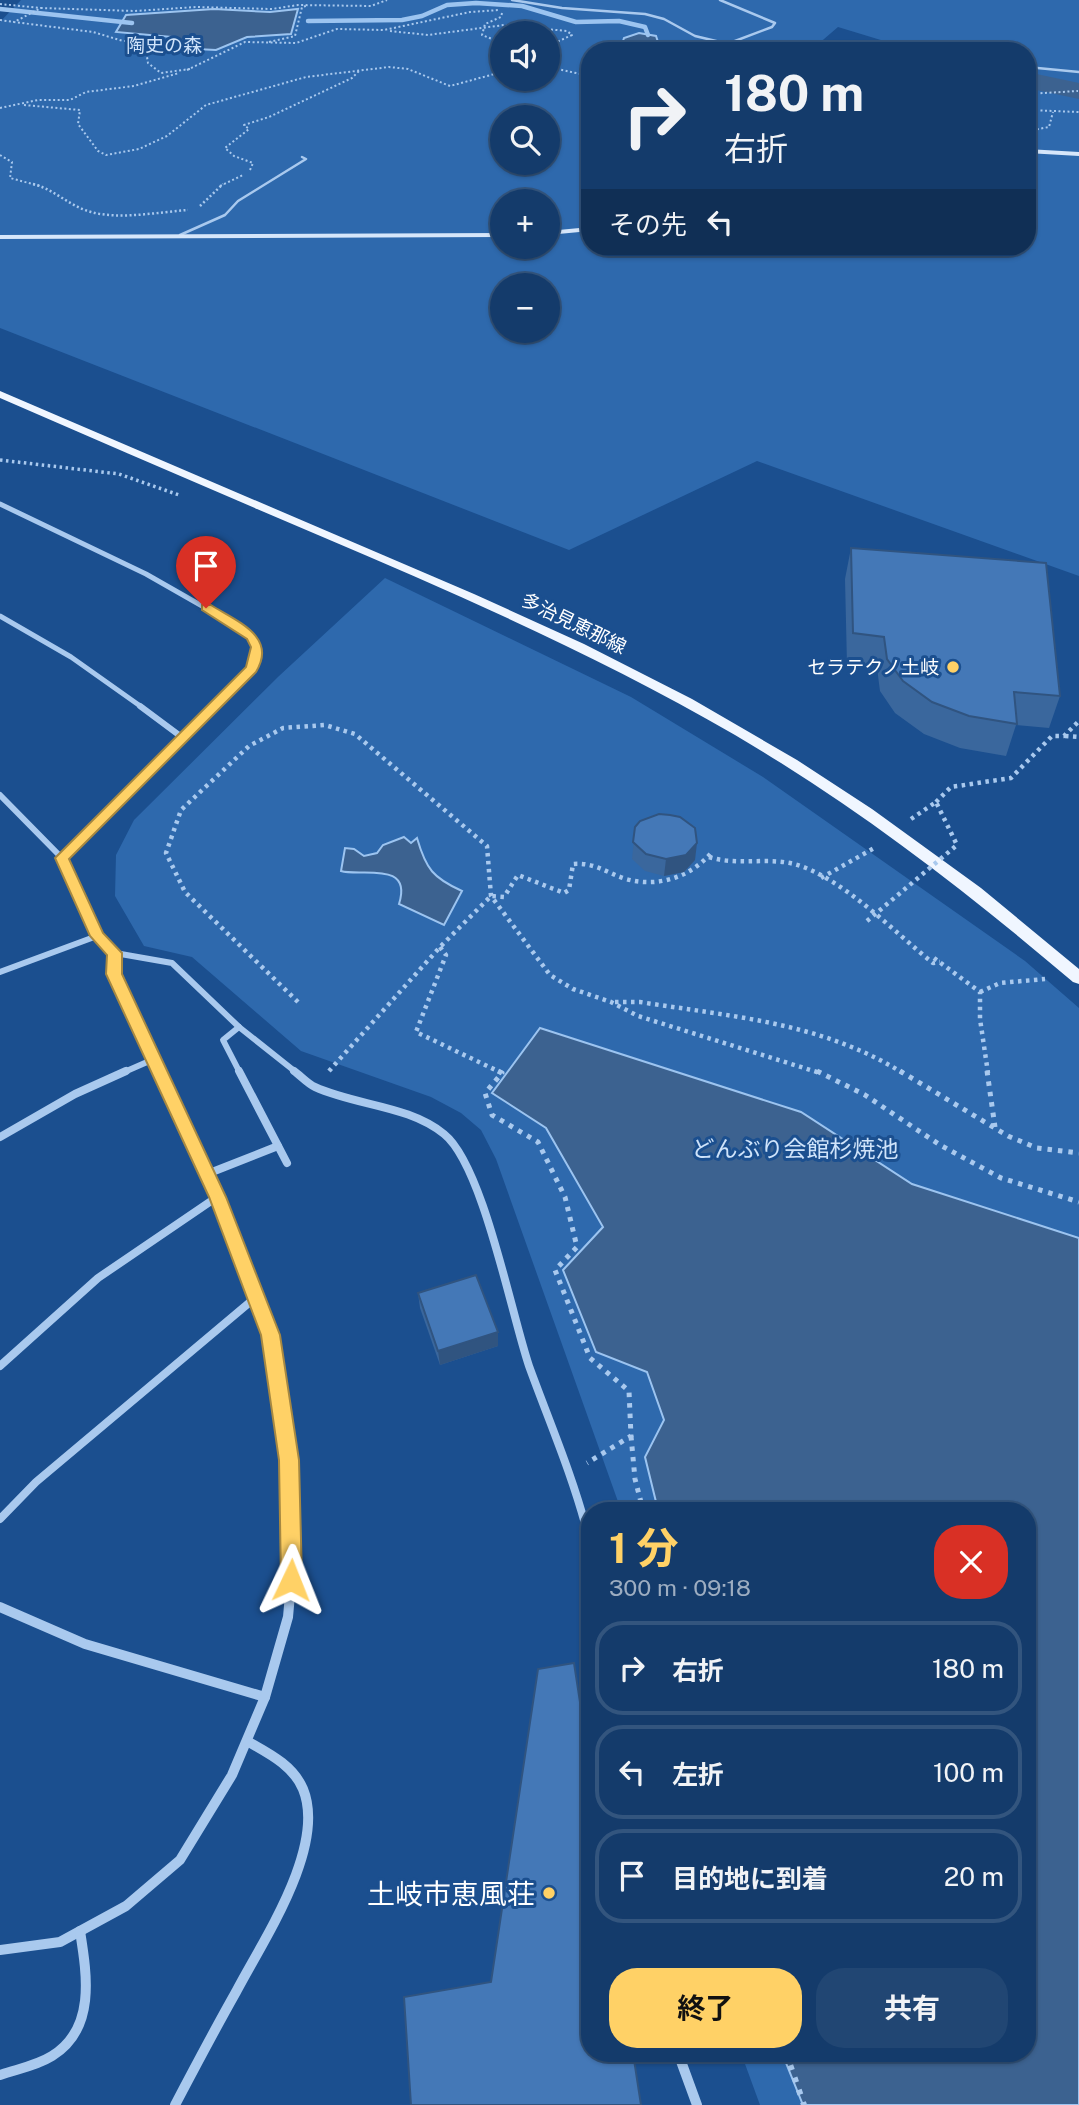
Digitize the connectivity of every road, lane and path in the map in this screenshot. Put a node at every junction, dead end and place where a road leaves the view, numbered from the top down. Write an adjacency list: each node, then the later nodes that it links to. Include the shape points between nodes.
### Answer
1 (387, 0): 5 (path, via 371,6)
2 (512, 0): 16 (lane, via 645,14)
3 (720, 0): 17 (lane, via 775,23)
4 (0, 4): 6 (path)
5 (324, 5): 6 (path); 15 (path, via 302,6 295,36)
6 (39, 9): 8 (path)
7 (0, 20): 8 (path)
8 (14, 22): 19 (path, via 93,32 123,41 167,41 173,46 170,49 146,51 148,63 161,72)
9 (490, 26): 10 (path)
10 (483, 27): 11 (path, via 428,35); 11 (path, via 505,9); 13 (path, via 482,34)
11 (384, 30): 15 (path, via 337,29 308,41)
12 (560, 30): 14 (path, via 572,35)
13 (490, 38)
14 (560, 40)
15 (269, 42): 19 (path, via 246,42)
16 (719, 42)
17 (732, 42)
18 (1036, 68): 23 (lane)
19 (190, 69): 27 (path, via 134,86 86,92 70,100)
20 (360, 70): 24 (path, via 408,69 450,86); 27 (path, via 306,77 206,104 167,136 139,149 106,155 78,124 80,110); 35 (path, via 277,114 244,125 249,129 225,148 254,167 220,185 190,210 90,212 61,200 46,187 10,178 12,162)
21 (560, 71): 22 (path)
22 (581, 71)
23 (1079, 72)
24 (490, 75)
25 (1079, 90): 26 (path)
26 (1036, 94)
27 (19, 105): 28 (path)
28 (0, 108)
29 (1036, 111): 30 (path)
30 (1053, 112): 31 (path); 32 (path, via 1049,127)
31 (1079, 113)
32 (1036, 129)
33 (1036, 152): 34 (street)
34 (1079, 154)
35 (0, 155)
36 (302, 157): 39 (lane, via 305,163 249,193 225,215)
37 (581, 230): 38 (street)
38 (560, 232)
39 (180, 235): 40 (street); 41 (street)
40 (490, 235)
41 (0, 237)
42 (0, 394): 66 (main road, 多治見恵那線, via 559,636 677,697 791,762 871,815 953,873)
43 (0, 460): 44 (path, via 18,458 118,473 159,491)
44 (188, 495)
45 (0, 504): 50 (street, via 110,553 253,637 257,647 251,669)
46 (0, 616): 50 (street, via 93,673)
47 (1079, 721): 48 (path)
48 (1064, 736): 49 (path); 52 (path, via 1052,736 1011,778 951,787)
49 (1079, 737)
50 (183, 738): 55 (street)
51 (0, 795): 55 (street)
52 (936, 803): 53 (path); 58 (path, bridge, via 944,811 949,834 957,845)
53 (911, 819)
54 (877, 846): 56 (path)
55 (62, 858): 59 (street)
56 (821, 878): 57 (path, via 796,864 747,859 723,863 710,855 681,880 627,880 601,866 578,863 573,864 569,890 564,893 518,875 504,897); 63 (path, via 933,963)
57 (491, 896): 60 (path); 68 (path, via 487,846 355,734 325,725 283,728 249,746 181,810 166,853 185,892); 69 (path, via 550,975)
58 (867, 921)
59 (97, 936): 61 (street); 64 (street)
60 (440, 947): 72 (path); 83 (path, via 446,955 416,1032 502,1073 485,1093 492,1115 538,1142 565,1197 577,1247 555,1270 590,1358 629,1391)
61 (115, 953): 70 (street, via 172,963); 71 (street, via 114,974)
62 (934, 958): 63 (path)
63 (940, 962): 67 (path)
64 (0, 972)
65 (1052, 976): 67 (path, via 1039,982 1000,983)
66 (1079, 978)
67 (980, 992): 73 (path)
68 (298, 1002)
69 (611, 1002): 73 (path, via 640,1002 793,1027 847,1043 909,1074); 80 (path, via 638,1016 814,1070 865,1095 1001,1178)
70 (239, 1027): 72 (street); 75 (street, via 223,1040)
71 (154, 1059): 74 (street, via 75,1094); 78 (street)
72 (314, 1087): 84 (street, via 407,1114 442,1132 459,1147 475,1183 529,1365)
73 (995, 1128): 76 (path, via 1034,1147)
74 (0, 1137)
75 (278, 1146): 77 (street); 78 (street)
76 (1079, 1153)
77 (287, 1163)
78 (206, 1174): 79 (street)
79 (217, 1197): 81 (street); 82 (street, via 98,1278)
80 (1079, 1202)
81 (256, 1297): 87 (street, via 36,1482); 89 (street, via 271,1335 287,1448 293,1561 288,1617)
82 (0, 1366)
83 (631, 1436): 84 (path); 85 (path)
84 (570, 1472): 86 (street)
85 (641, 1502)
86 (581, 1511)
87 (0, 1520)
88 (0, 1608): 89 (street, via 85,1644)
89 (265, 1697): 90 (street)
90 (247, 1741): 91 (street, via 232,1775 180,1860 126,1906); 96 (street, via 296,1775 306,1798 305,1842 284,1900)
91 (80, 1931): 92 (street, via 60,1942); 95 (street, via 87,1977 80,2025 53,2056)
92 (0, 1950)
93 (681, 2062): 97 (street)
94 (789, 2062): 98 (path)
95 (0, 2075)
96 (175, 2105)
97 (697, 2105)
98 (804, 2105)

